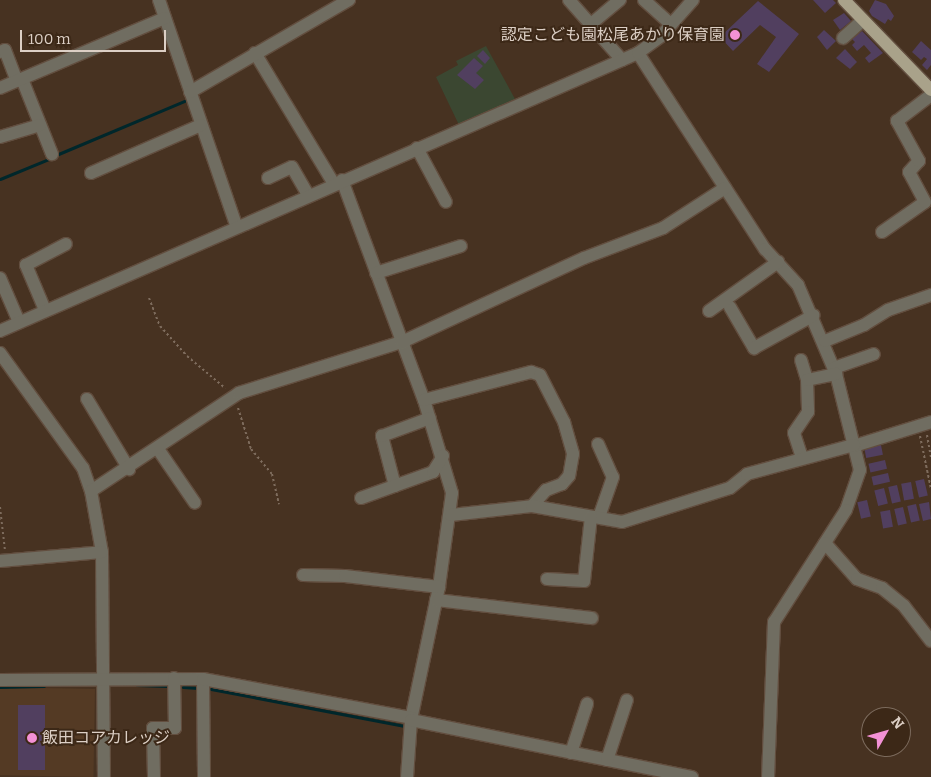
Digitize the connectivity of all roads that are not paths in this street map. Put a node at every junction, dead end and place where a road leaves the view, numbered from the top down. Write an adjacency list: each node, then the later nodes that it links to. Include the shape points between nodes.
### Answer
1 (159, 0): 8 (street)
2 (349, 0): 14 (street)
3 (569, 0): 10 (street)
4 (620, 0): 10 (street)
5 (644, 0): 11 (street)
6 (693, 0): 11 (street)
7 (844, 0): 9 (main road)
8 (165, 18): 17 (street); 20 (street)
9 (863, 20): 12 (street); 19 (main road)
10 (591, 24): 16 (street)
11 (671, 24): 15 (street)
12 (843, 38)
13 (0, 52): 17 (street, via 5,50)
14 (255, 53): 20 (street); 29 (street)
15 (638, 53): 16 (street); 30 (street)
16 (622, 60): 25 (street)
17 (19, 80): 18 (street); 22 (street)
18 (0, 88)
19 (931, 90)
20 (190, 92): 23 (street)
21 (931, 95): 34 (street, via 897,121 919,160 909,172 925,202)
22 (40, 124): 24 (street); 26 (street)
23 (202, 125): 27 (street); 33 (street)
24 (0, 137)
25 (417, 148): 29 (street); 32 (street)
26 (52, 154)
27 (91, 173)
28 (268, 178): 31 (street, via 292,167)
29 (338, 182): 31 (street); 38 (street)
30 (725, 188): 37 (street, via 765,249); 48 (street, via 663,228 584,258)
31 (308, 195): 33 (street)
32 (446, 202)
33 (236, 225): 42 (street)
34 (882, 232)
35 (66, 244): 42 (street, via 26,264)
36 (461, 246): 38 (street)
37 (778, 262): 43 (street); 44 (street, via 798,285)
38 (376, 273): 48 (street)
39 (0, 278): 45 (street)
40 (931, 295): 47 (street, via 888,310 864,325)
41 (730, 307): 44 (street, via 754,348)
42 (45, 310): 45 (street)
43 (709, 311)
44 (814, 315): 47 (street)
45 (19, 322): 46 (street)
46 (0, 331)
47 (825, 341): 52 (street)
48 (402, 342): 55 (street); 61 (street, via 235,396)
49 (0, 353): 66 (street, via 83,468)
50 (874, 354): 52 (street)
51 (800, 360): 53 (street)
52 (835, 371): 53 (street); 60 (street)
53 (807, 380): 63 (street, via 808,412 794,433)
54 (87, 399): 64 (street)
55 (424, 400): 56 (street); 69 (street, via 531,372 540,375 564,422 573,454 569,476 562,484 546,490)
56 (430, 418): 62 (street); 65 (street, via 382,436)
57 (931, 422): 58 (street)
58 (925, 430): 60 (street)
59 (598, 444): 71 (street, via 613,477)
60 (854, 445): 63 (street); 72 (street, via 860,470 859,483)
61 (158, 449): 64 (street); 68 (street)
62 (443, 456): 65 (street, via 433,472); 70 (street, via 452,493)
63 (802, 458): 71 (street, via 747,474 730,488 622,522)
64 (129, 469): 66 (street)
65 (395, 486): 67 (street)
66 (91, 491): 73 (street)
67 (361, 498)
68 (195, 503)
69 (532, 506): 70 (street); 71 (street)
70 (451, 515): 77 (street)
71 (595, 517): 76 (street, via 584,581)
72 (825, 543): 79 (street, via 857,579 882,588 904,606); 94 (street, via 774,622)
73 (102, 552): 74 (street); 83 (street)
74 (3, 560)
75 (303, 575): 77 (street, via 345,576)
76 (547, 579)
77 (438, 593): 78 (street); 86 (street)
78 (592, 618)
79 (931, 641)
80 (174, 678): 82 (street); 83 (street); 90 (street, via 175,728 153,728)
81 (0, 680): 83 (street)
82 (203, 680): 86 (street); 91 (street)
83 (103, 683): 89 (street)
84 (627, 700): 88 (street)
85 (587, 704): 87 (street)
86 (411, 719): 87 (street); 92 (street)
87 (571, 753): 88 (street)
88 (607, 760): 93 (street)
89 (104, 777)
90 (154, 777)
91 (204, 777)
92 (407, 777)
93 (692, 777)
94 (768, 777)

